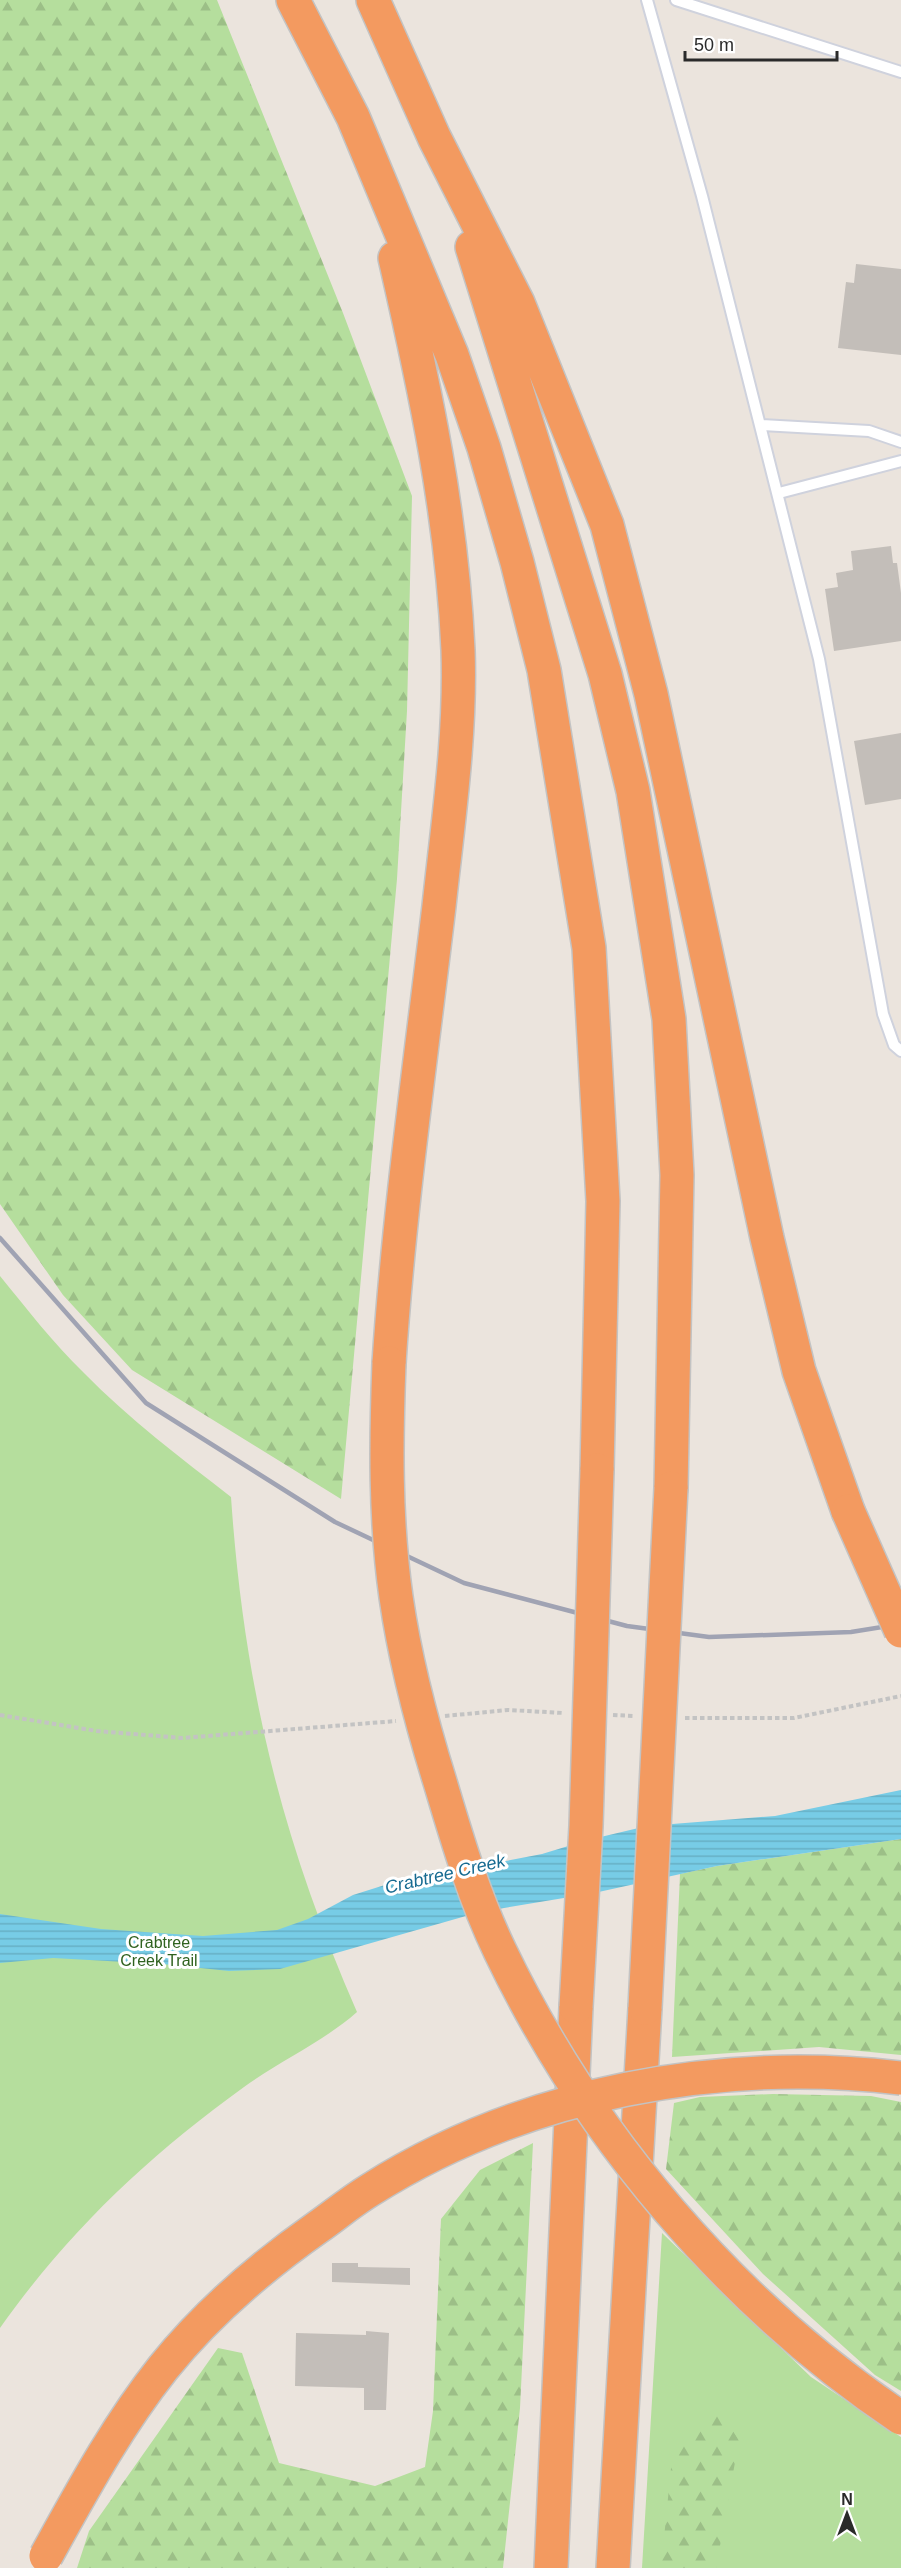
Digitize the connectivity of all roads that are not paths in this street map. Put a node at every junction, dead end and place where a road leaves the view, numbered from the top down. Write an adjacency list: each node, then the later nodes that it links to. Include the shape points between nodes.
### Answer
1 (293, 0): 7 (highway)
2 (373, 0): 6 (highway)
3 (648, 0): 8 (lane)
4 (676, 0): 5 (lane)
5 (901, 72)
6 (435, 137): 13 (highway, bridge, via 518,303 607,525 651,694 799,1371 848,1511); 18 (highway, bridge, via 534,438 605,674 633,792 669,1019 677,1175 671,1488)
7 (372, 160): 15 (highway, bridge, via 438,451 450,539 458,652 454,772 411,1126 389,1363 386,1471 396,1596 417,1710 463,1858 500,1950 561,2064 677,2221 777,2321 868,2396); 17 (highway, bridge, via 452,355 518,562 564,783 589,948 603,1202 597,1470 586,1827)
8 (761, 425): 9 (lane, via 869,431); 11 (lane)
9 (901, 442)
10 (901, 461): 11 (lane)
11 (779, 494): 12 (lane, via 819,659 883,1014 894,1045)
12 (901, 1051)
13 (901, 1630)
14 (901, 2078): 16 (highway, bridge, via 811,2072 700,2077 620,2090 525,2116 441,2151 370,2190 286,2250 224,2301 163,2368 100,2457)
15 (901, 2418)
16 (44, 2562)
17 (551, 2568)
18 (613, 2568)

